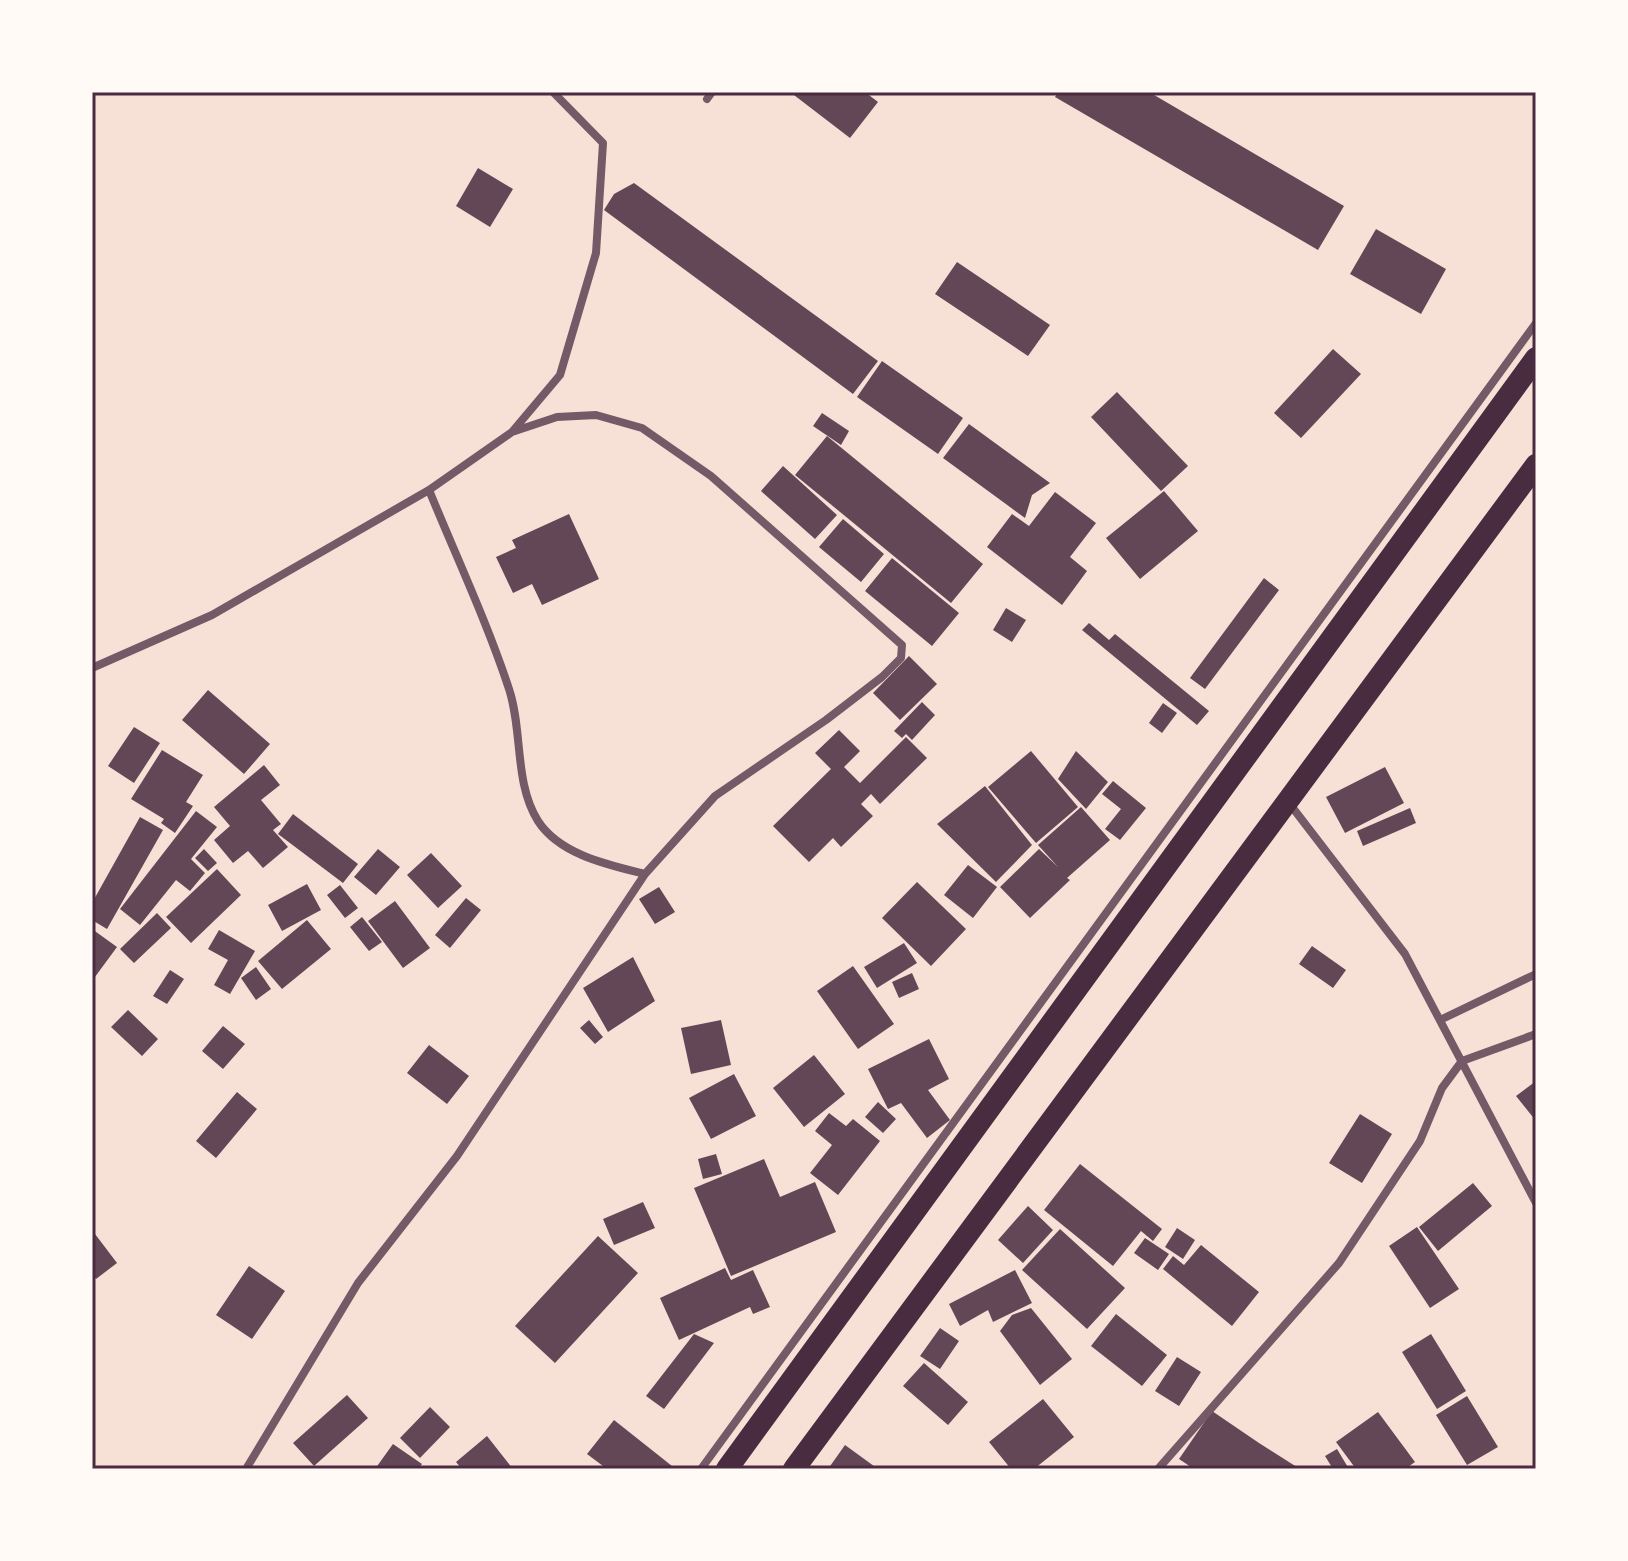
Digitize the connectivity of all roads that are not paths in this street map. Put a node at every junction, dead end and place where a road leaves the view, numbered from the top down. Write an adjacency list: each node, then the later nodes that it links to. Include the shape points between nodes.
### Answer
1 (553, 92): 4 (street, via 603,143 596,253 560,375)
2 (1536, 323): 16 (street)
3 (1536, 358): 17 (highway)
4 (512, 432): 6 (street); 9 (street, via 557,417 596,415 642,428 711,476 902,645 901,658 882,677 715,796)
5 (1536, 465): 8 (highway)
6 (429, 490): 7 (street, via 212,615); 9 (street, via 510,692 526,793 538,822 560,842 596,861)
7 (92, 668)
8 (1287, 800): 11 (street, via 1405,954); 18 (highway)
9 (645, 874): 15 (street, via 457,1156 358,1283)
10 (1536, 974): 11 (street)
11 (1440, 1020): 13 (street)
12 (1536, 1034): 13 (street)
13 (1462, 1061): 14 (street); 19 (street, via 1442,1088 1420,1141 1339,1263)
14 (1536, 1203)
15 (246, 1469)
16 (701, 1469)
17 (727, 1469)
18 (794, 1469)
19 (1158, 1469)

